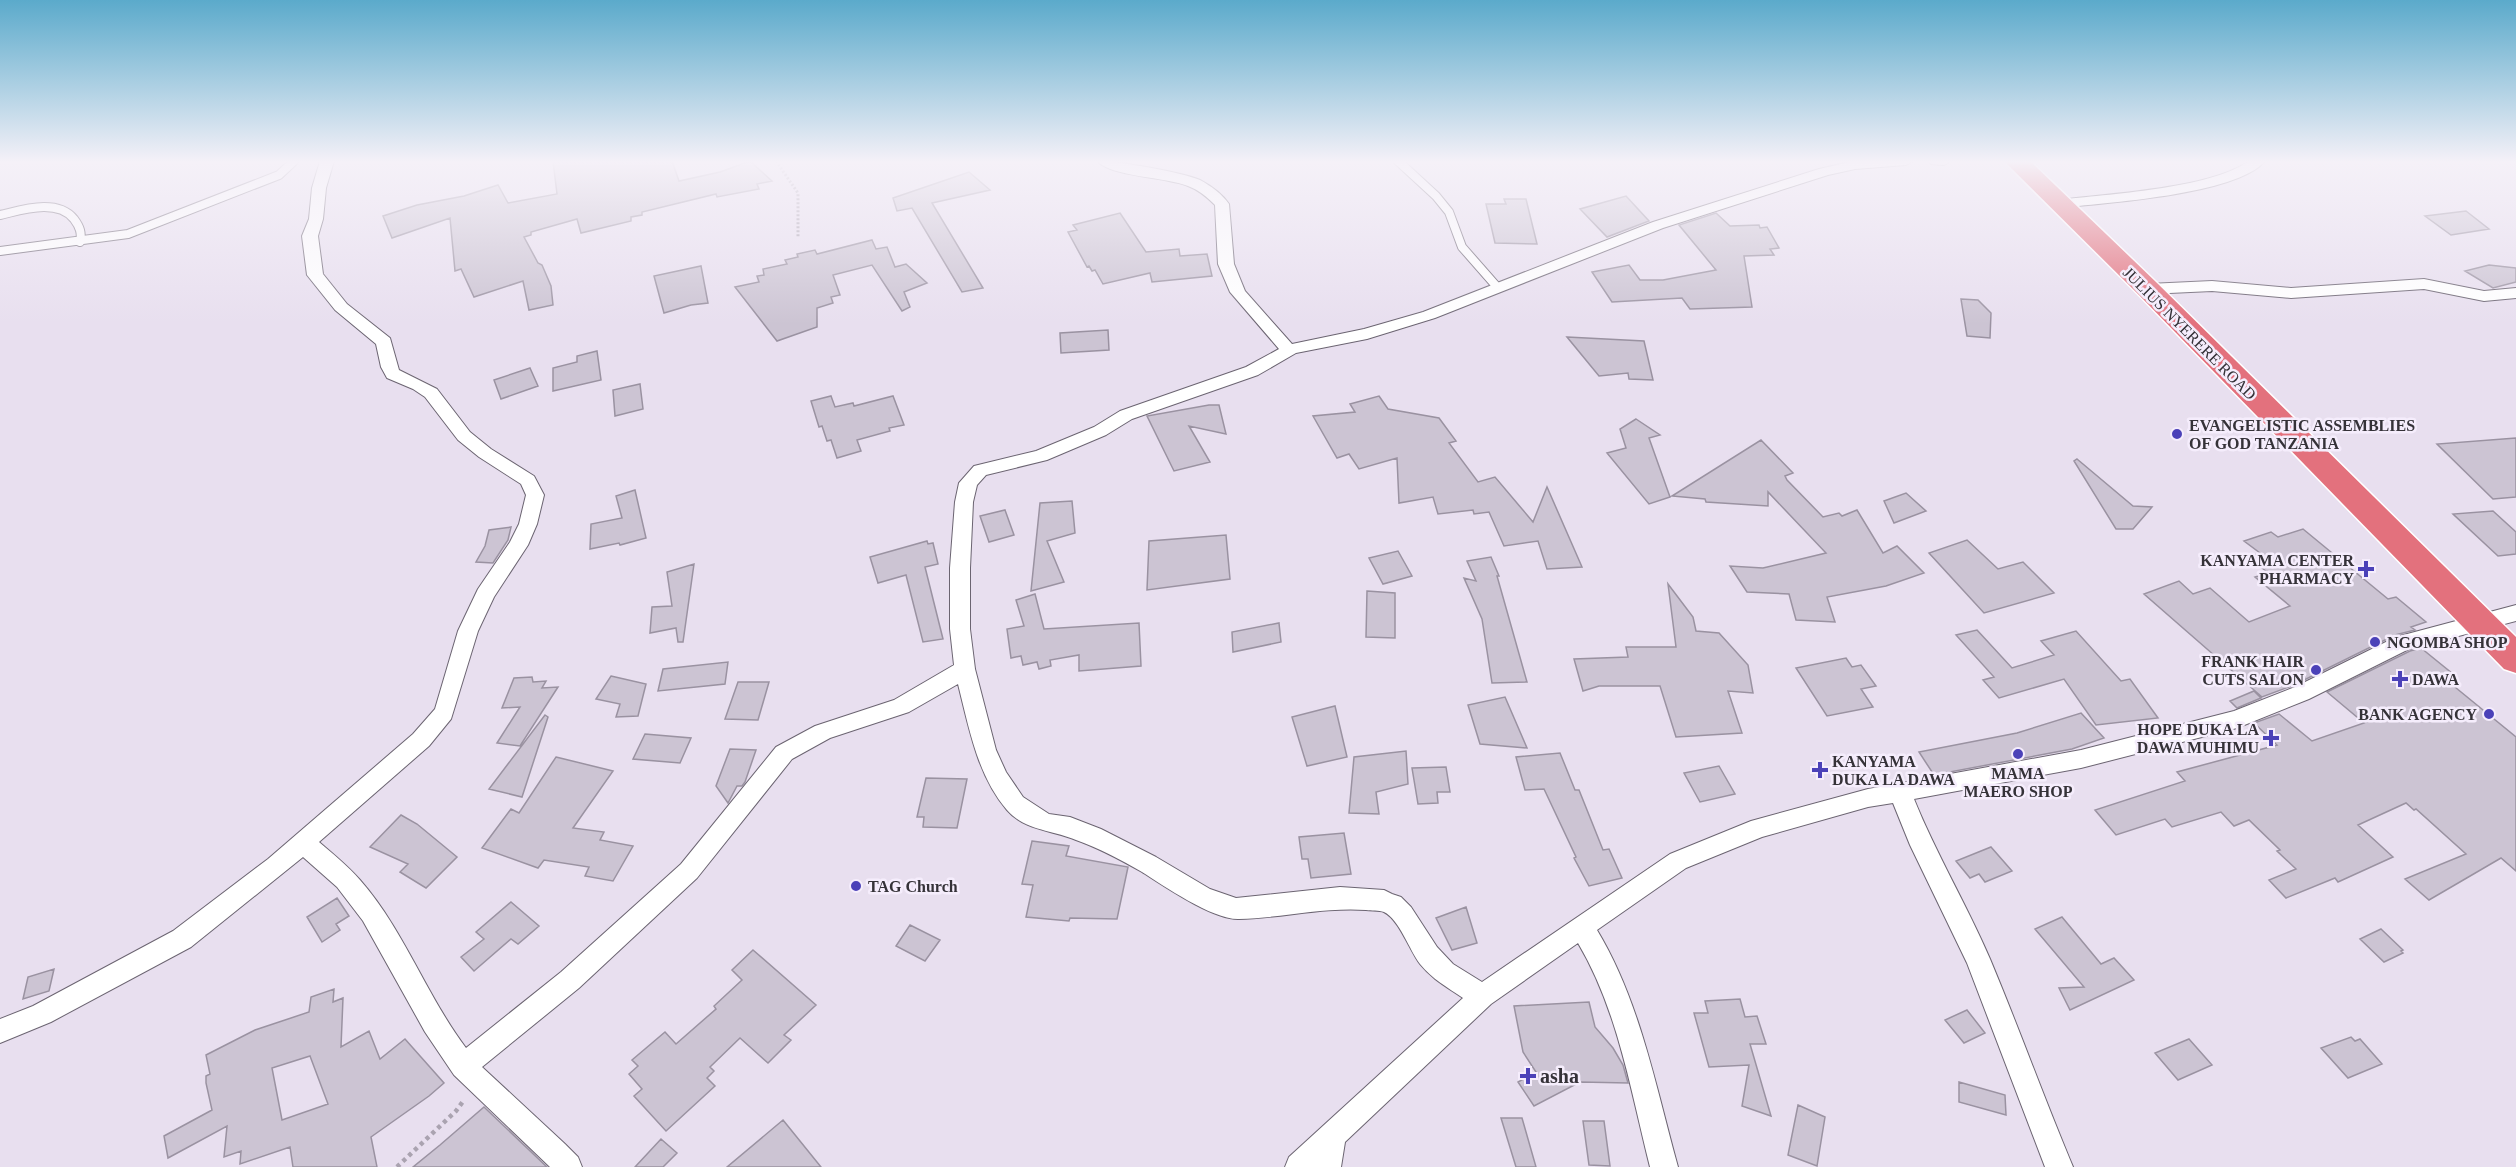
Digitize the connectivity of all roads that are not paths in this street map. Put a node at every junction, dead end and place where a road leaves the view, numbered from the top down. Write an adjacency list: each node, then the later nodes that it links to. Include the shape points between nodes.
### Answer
1 (73, 215): 8 (lane, via 82,234)
2 (177, 215): 8 (lane, via 113,238)
3 (316, 215): 20 (street, via 310,236 315,275 341,307 384,342 393,374 431,393 464,436 528,480 535,495 519,546 485,594 468,631 444,712 421,740)
4 (1223, 215): 13 (street, via 1226,264 1238,292)
5 (1450, 215): 10 (lane, via 1462,248)
6 (1687, 215): 10 (street)
7 (2070, 215): 11 (highway, JULIUS NYERERE ROAD)
8 (80, 242): 9 (lane)
9 (0, 251)
10 (1498, 288): 13 (street, via 1367,334)
11 (2148, 289): 12 (street, via 2212,286 2291,293 2424,284 2484,296); 15 (highway, JULIUS NYERERE ROAD)
12 (2516, 293)
13 (1289, 350): 18 (street, via 1252,371 1125,415 1100,431 1041,456 975,472 966,488 960,568 960,629)
14 (2516, 613): 15 (street)
15 (2478, 622): 16 (lane); 17 (highway, JULIUS NYERERE ROAD); 19 (street, via 2403,643 2302,693 2237,719 2081,759)
16 (2516, 640)
17 (2516, 659)
18 (966, 669): 22 (street, via 985,750 1015,804 1031,816 1094,836 1202,897 1236,909 1340,898 1384,901 1404,915 1428,955 1444,972); 24 (street, via 894,710 849,724 784,753 689,871)
19 (1900, 793): 21 (street, via 1760,828 1678,861); 30 (street, via 1978,960)
20 (304, 843): 23 (street, via 183,939 42,1014); 24 (street, via 356,892 387,939 417,998)
21 (1582, 927): 22 (street); 29 (street, via 1604,964 1626,1026)
22 (1482, 996): 25 (street)
23 (0, 1031)
24 (471, 1073): 26 (street)
25 (1332, 1138): 27 (street); 28 (street)
26 (568, 1167)
27 (1299, 1167)
28 (1327, 1167)
29 (1664, 1167)
30 (2059, 1167)

